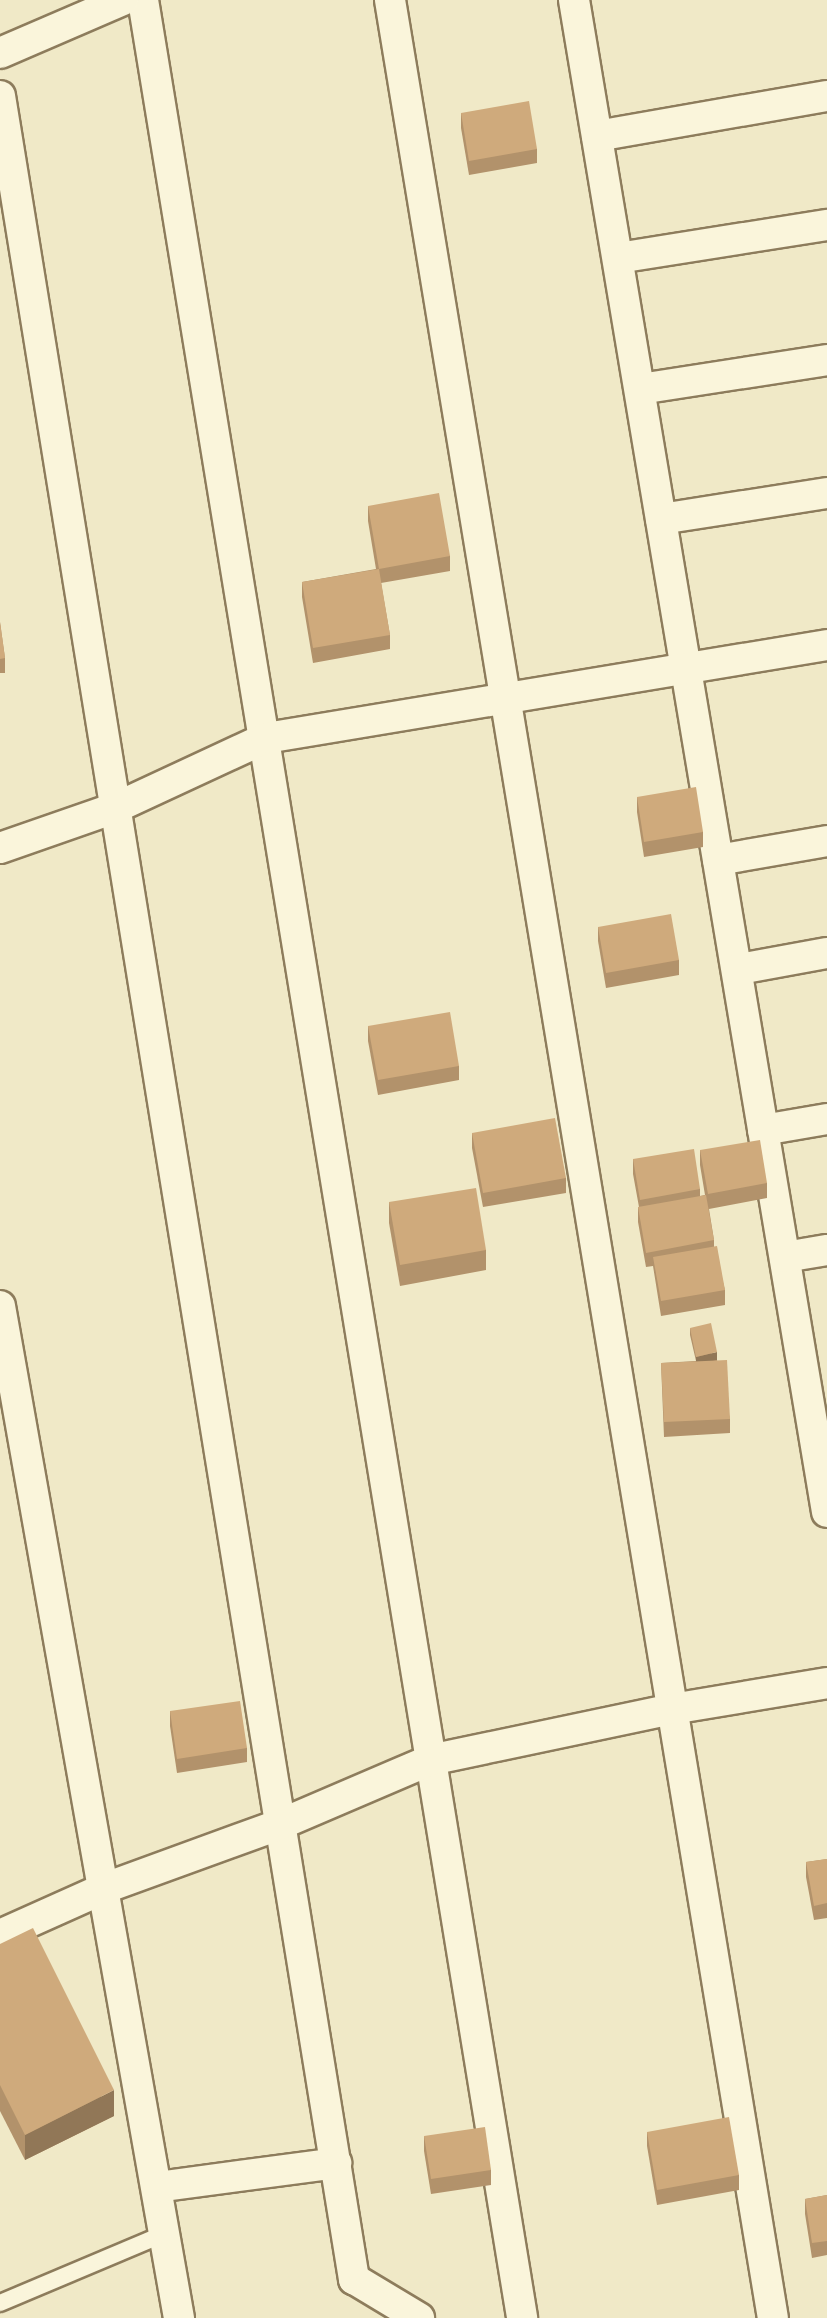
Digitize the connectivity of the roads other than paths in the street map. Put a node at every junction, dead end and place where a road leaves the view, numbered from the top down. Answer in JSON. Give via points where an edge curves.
{"nodes":[{"id":1,"x":123,"y":0,"type":"edge"},
{"id":2,"x":143,"y":0,"type":"edge"},
{"id":3,"x":390,"y":0,"type":"edge"},
{"id":4,"x":574,"y":0,"type":"edge"},
{"id":5,"x":0,"y":53,"type":"edge"},
{"id":6,"x":0,"y":96,"type":"edge"},
{"id":7,"x":827,"y":96,"type":"edge"},
{"id":8,"x":597,"y":136,"type":"junction"},
{"id":9,"x":827,"y":225,"type":"edge"},
{"id":10,"x":618,"y":258,"type":"junction"},
{"id":11,"x":827,"y":360,"type":"edge"},
{"id":12,"x":640,"y":389,"type":"junction"},
{"id":13,"x":827,"y":493,"type":"edge"},
{"id":14,"x":661,"y":519,"type":"junction"},
{"id":15,"x":827,"y":645,"type":"edge"},
{"id":16,"x":687,"y":668,"type":"junction"},
{"id":17,"x":508,"y":701,"type":"junction"},
{"id":18,"x":266,"y":738,"type":"junction"},
{"id":19,"x":115,"y":808,"type":"junction"},
{"id":20,"x":827,"y":841,"type":"edge"},
{"id":21,"x":0,"y":848,"type":"edge"},
{"id":22,"x":718,"y":860,"type":"junction"},
{"id":23,"x":827,"y":953,"type":"edge"},
{"id":24,"x":739,"y":969,"type":"junction"},
{"id":25,"x":827,"y":1119,"type":"edge"},
{"id":26,"x":763,"y":1130,"type":"junction"},
{"id":27,"x":827,"y":1250,"type":"edge"},
{"id":28,"x":785,"y":1257,"type":"junction"},
{"id":29,"x":0,"y":1306,"type":"edge"},
{"id":30,"x":817,"y":1393,"type":"edge"},
{"id":31,"x":827,"y":1512,"type":"edge"},
{"id":32,"x":827,"y":1683,"type":"edge"},
{"id":33,"x":672,"y":1709,"type":"junction"},
{"id":34,"x":430,"y":1760,"type":"junction"},
{"id":35,"x":281,"y":1824,"type":"junction"},
{"id":36,"x":105,"y":1888,"type":"junction"},
{"id":37,"x":0,"y":1935,"type":"edge"},
{"id":38,"x":336,"y":2163,"type":"junction"},
{"id":39,"x":157,"y":2187,"type":"junction"},
{"id":40,"x":163,"y":2234,"type":"junction"},
{"id":41,"x":0,"y":2303,"type":"edge"},
{"id":42,"x":405,"y":2315,"type":"edge"},
{"id":43,"x":179,"y":2318,"type":"edge"},
{"id":44,"x":522,"y":2318,"type":"edge"},
{"id":45,"x":773,"y":2318,"type":"edge"}],
"edges":[{"from":1,"to":5,"type":"street"},
{"from":2,"to":18,"type":"street"},
{"from":3,"to":17,"type":"street"},
{"from":4,"to":8,"type":"street"},
{"from":6,"to":19,"type":"street"},
{"from":7,"to":8,"type":"street"},
{"from":8,"to":10,"type":"street"},
{"from":9,"to":10,"type":"street"},
{"from":10,"to":12,"type":"street"},
{"from":11,"to":12,"type":"street"},
{"from":12,"to":14,"type":"street"},
{"from":13,"to":14,"type":"street"},
{"from":14,"to":16,"type":"street"},
{"from":15,"to":16,"type":"street"},
{"from":16,"to":17,"type":"street"},
{"from":16,"to":22,"type":"street"},
{"from":17,"to":18,"type":"street"},
{"from":17,"to":33,"type":"street"},
{"from":18,"to":19,"type":"street"},
{"from":18,"to":34,"type":"street"},
{"from":19,"to":21,"type":"street"},
{"from":19,"to":35,"type":"street"},
{"from":20,"to":22,"type":"street"},
{"from":22,"to":24,"type":"street"},
{"from":23,"to":24,"type":"street"},
{"from":24,"to":26,"type":"street"},
{"from":25,"to":26,"type":"street"},
{"from":26,"to":28,"type":"street"},
{"from":27,"to":28,"type":"street"},
{"from":28,"to":30,"type":"street"},
{"from":29,"to":36,"type":"street"},
{"from":30,"to":31,"type":"street"},
{"from":32,"to":33,"type":"street"},
{"from":33,"to":34,"type":"street"},
{"from":33,"to":45,"type":"street"},
{"from":34,"to":35,"type":"street"},
{"from":34,"to":44,"type":"street"},
{"from":35,"to":36,"type":"street"},
{"from":35,"to":38,"type":"street"},
{"from":36,"to":37,"type":"street"},
{"from":36,"to":39,"type":"street"},
{"from":38,"to":39,"type":"street"},
{"from":38,"to":42,"type":"street","via":[[354,2279]]},
{"from":39,"to":40,"type":"street"},
{"from":40,"to":41,"type":"lane"},
{"from":40,"to":43,"type":"street"}]}
